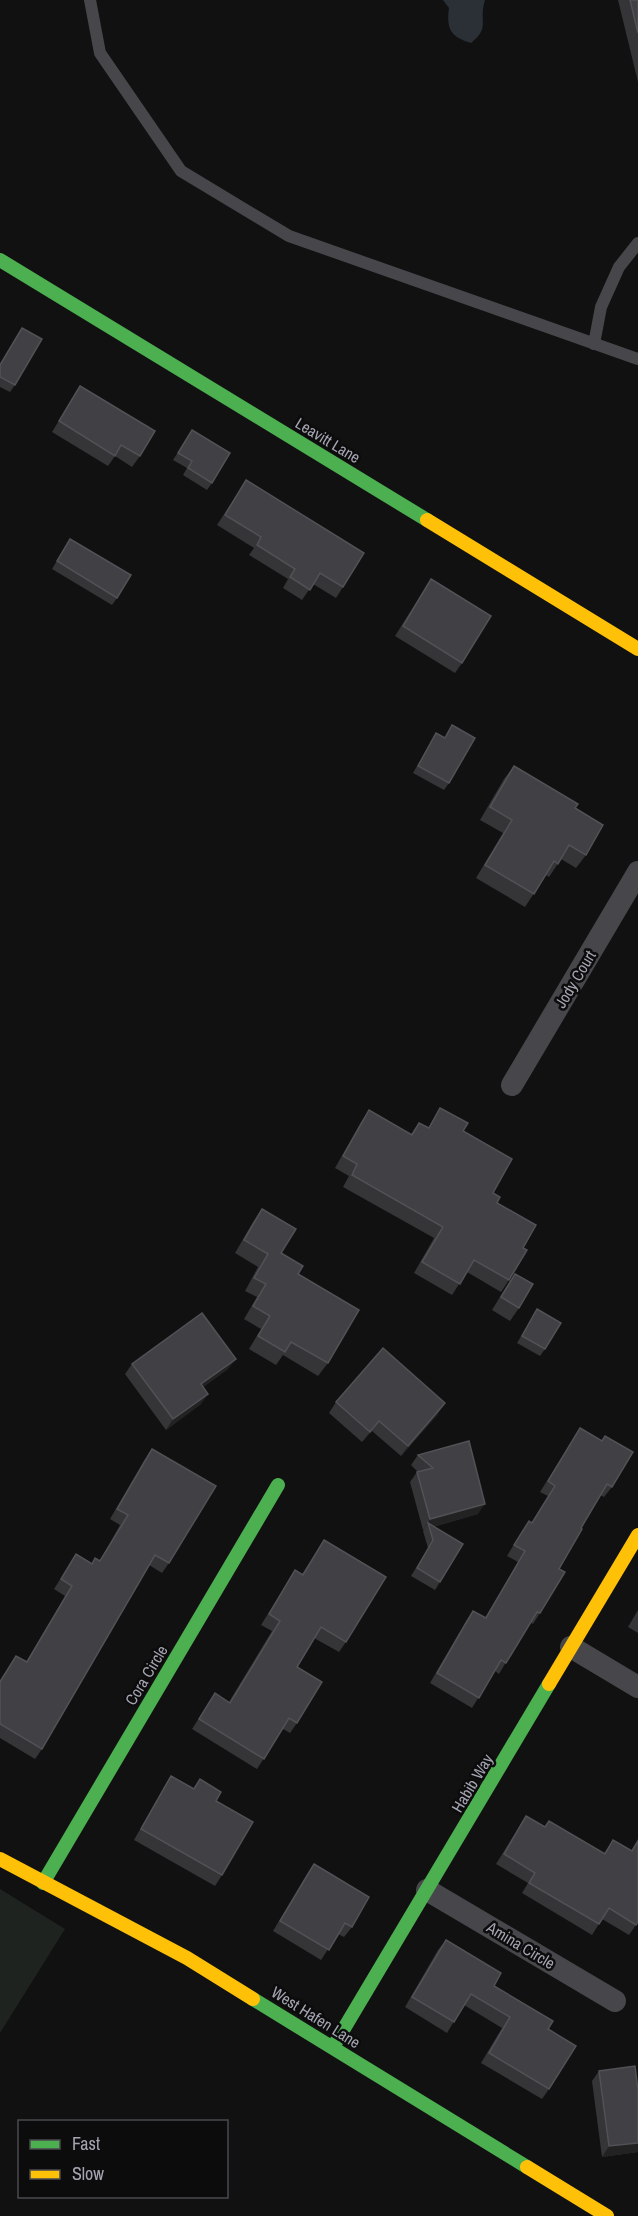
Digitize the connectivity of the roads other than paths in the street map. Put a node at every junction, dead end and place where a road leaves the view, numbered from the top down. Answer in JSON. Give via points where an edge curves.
{"nodes":[{"id":1,"x":90,"y":0,"type":"edge"},
{"id":2,"x":638,"y":243,"type":"edge"},
{"id":3,"x":0,"y":260,"type":"edge"},
{"id":4,"x":594,"y":344,"type":"junction"},
{"id":5,"x":638,"y":359,"type":"edge"},
{"id":6,"x":638,"y":649,"type":"edge"},
{"id":7,"x":638,"y":873,"type":"edge"},
{"id":8,"x":512,"y":1085,"type":"dead end"},
{"id":9,"x":278,"y":1485,"type":"dead end"},
{"id":10,"x":638,"y":1535,"type":"edge"},
{"id":11,"x":571,"y":1647,"type":"junction"},
{"id":12,"x":638,"y":1687,"type":"edge"},
{"id":13,"x":0,"y":1859,"type":"edge"},
{"id":14,"x":43,"y":1882,"type":"junction"},
{"id":15,"x":427,"y":1890,"type":"junction"},
{"id":16,"x":615,"y":2001,"type":"dead end"},
{"id":17,"x":333,"y":2047,"type":"junction"},
{"id":18,"x":607,"y":2216,"type":"edge"}],
"edges":[{"from":1,"to":4,"type":"lane","via":[[100,53],[181,171],[290,236]]},
{"from":2,"to":4,"type":"lane","via":[[619,267],[601,306]]},
{"from":3,"to":6,"type":"street","name":"Leavitt Lane"},
{"from":4,"to":5,"type":"lane"},
{"from":7,"to":8,"type":"street","name":"Jody Court"},
{"from":9,"to":14,"type":"street","name":"Cora Circle"},
{"from":10,"to":11,"type":"street","name":"Habib Way"},
{"from":11,"to":12,"type":"street"},
{"from":11,"to":15,"type":"street","name":"Habib Way"},
{"from":13,"to":14,"type":"street","name":"West Hafen Lane"},
{"from":14,"to":17,"type":"street","name":"West Hafen Lane","via":[[187,1958]]},
{"from":15,"to":16,"type":"street","name":"Amina Circle"},
{"from":15,"to":17,"type":"street","name":"Habib Way"},
{"from":17,"to":18,"type":"street","name":"West Hafen Lane"}]}
